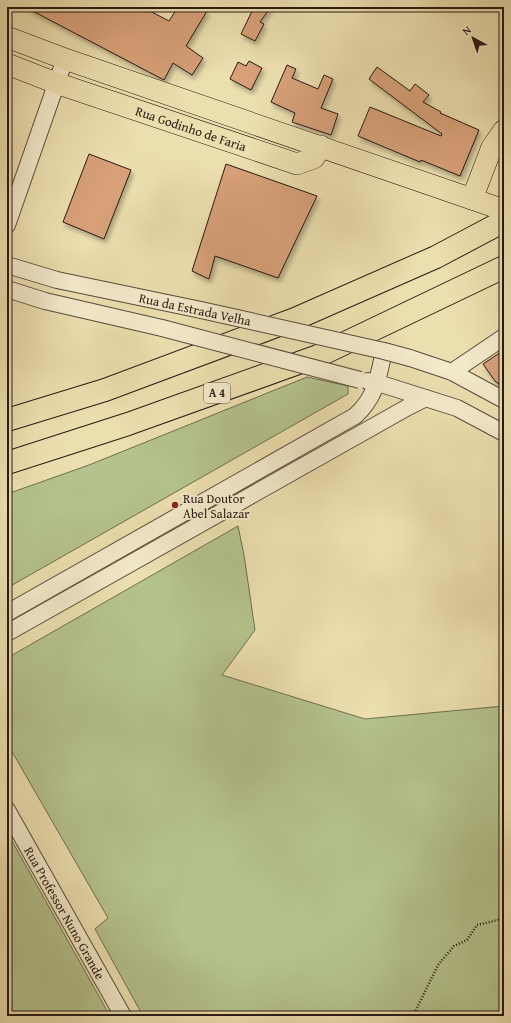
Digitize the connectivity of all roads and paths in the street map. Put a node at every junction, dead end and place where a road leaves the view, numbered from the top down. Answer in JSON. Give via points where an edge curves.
{"nodes":[{"id":1,"x":7,"y":36,"type":"edge"},
{"id":2,"x":64,"y":59,"type":"junction"},
{"id":3,"x":7,"y":64,"type":"edge"},
{"id":4,"x":56,"y":82,"type":"junction"},
{"id":5,"x":504,"y":130,"type":"edge"},
{"id":6,"x":321,"y":146,"type":"junction"},
{"id":7,"x":489,"y":204,"type":"edge"},
{"id":8,"x":504,"y":222,"type":"edge"},
{"id":9,"x":7,"y":225,"type":"edge"},
{"id":10,"x":7,"y":265,"type":"edge"},
{"id":11,"x":504,"y":267,"type":"edge"},
{"id":12,"x":7,"y":289,"type":"edge"},
{"id":13,"x":504,"y":337,"type":"edge"},
{"id":14,"x":384,"y":351,"type":"junction"},
{"id":15,"x":452,"y":372,"type":"junction"},
{"id":16,"x":378,"y":378,"type":"junction"},
{"id":17,"x":426,"y":398,"type":"junction"},
{"id":18,"x":504,"y":400,"type":"edge"},
{"id":19,"x":7,"y":420,"type":"edge"},
{"id":20,"x":504,"y":433,"type":"edge"},
{"id":21,"x":7,"y":463,"type":"edge"},
{"id":22,"x":7,"y":613,"type":"edge"},
{"id":23,"x":7,"y":633,"type":"edge"},
{"id":24,"x":7,"y":810,"type":"edge"},
{"id":25,"x":504,"y":921,"type":"edge"},
{"id":26,"x":7,"y":1014,"type":"edge"},
{"id":27,"x":26,"y":1016,"type":"edge"},
{"id":28,"x":123,"y":1016,"type":"edge"},
{"id":29,"x":413,"y":1016,"type":"edge"}],
"edges":[{"from":1,"to":2,"type":"main road","name":"Rua Godinho de Faria"},
{"from":2,"to":4,"type":"street"},
{"from":2,"to":6,"type":"main road","name":"Rua Godinho de Faria"},
{"from":3,"to":4,"type":"main road","name":"Rua Godinho de Faria"},
{"from":4,"to":6,"type":"main road","name":"Rua Godinho de Faria","via":[[297,164],[314,158]]},
{"from":4,"to":9,"type":"street"},
{"from":5,"to":7,"type":"main road","via":[[492,146]]},
{"from":6,"to":7,"type":"main road","name":"Rua Godinho de Faria"},
{"from":8,"to":19,"type":"highway","via":[[436,257],[295,319],[105,390]]},
{"from":10,"to":14,"type":"street","name":"Rua da Estrada Velha","bridge":true,"via":[[57,280]]},
{"from":11,"to":21,"type":"highway","number":"A 4","via":[[318,356],[128,424]]},
{"from":12,"to":16,"type":"street","name":"Rua da Estrada Velha","bridge":true,"via":[[360,380]]},
{"from":13,"to":15,"type":"street"},
{"from":14,"to":15,"type":"street","name":"Rua da Estrada Velha","bridge":true},
{"from":14,"to":16,"type":"street"},
{"from":15,"to":18,"type":"street","name":"Rua da Estrada Velha"},
{"from":16,"to":17,"type":"street","name":"Rua da Estrada Velha"},
{"from":16,"to":22,"type":"street","via":[[366,407],[355,416]]},
{"from":17,"to":20,"type":"street","name":"Rua da Estrada Velha","via":[[457,408]]},
{"from":17,"to":23,"type":"street"},
{"from":24,"to":28,"type":"street","name":"Rua Professor Nuno Grande"},
{"from":25,"to":29,"type":"path","via":[[477,925],[467,940],[454,946],[438,965]]},
{"from":26,"to":27,"type":"path"}]}
